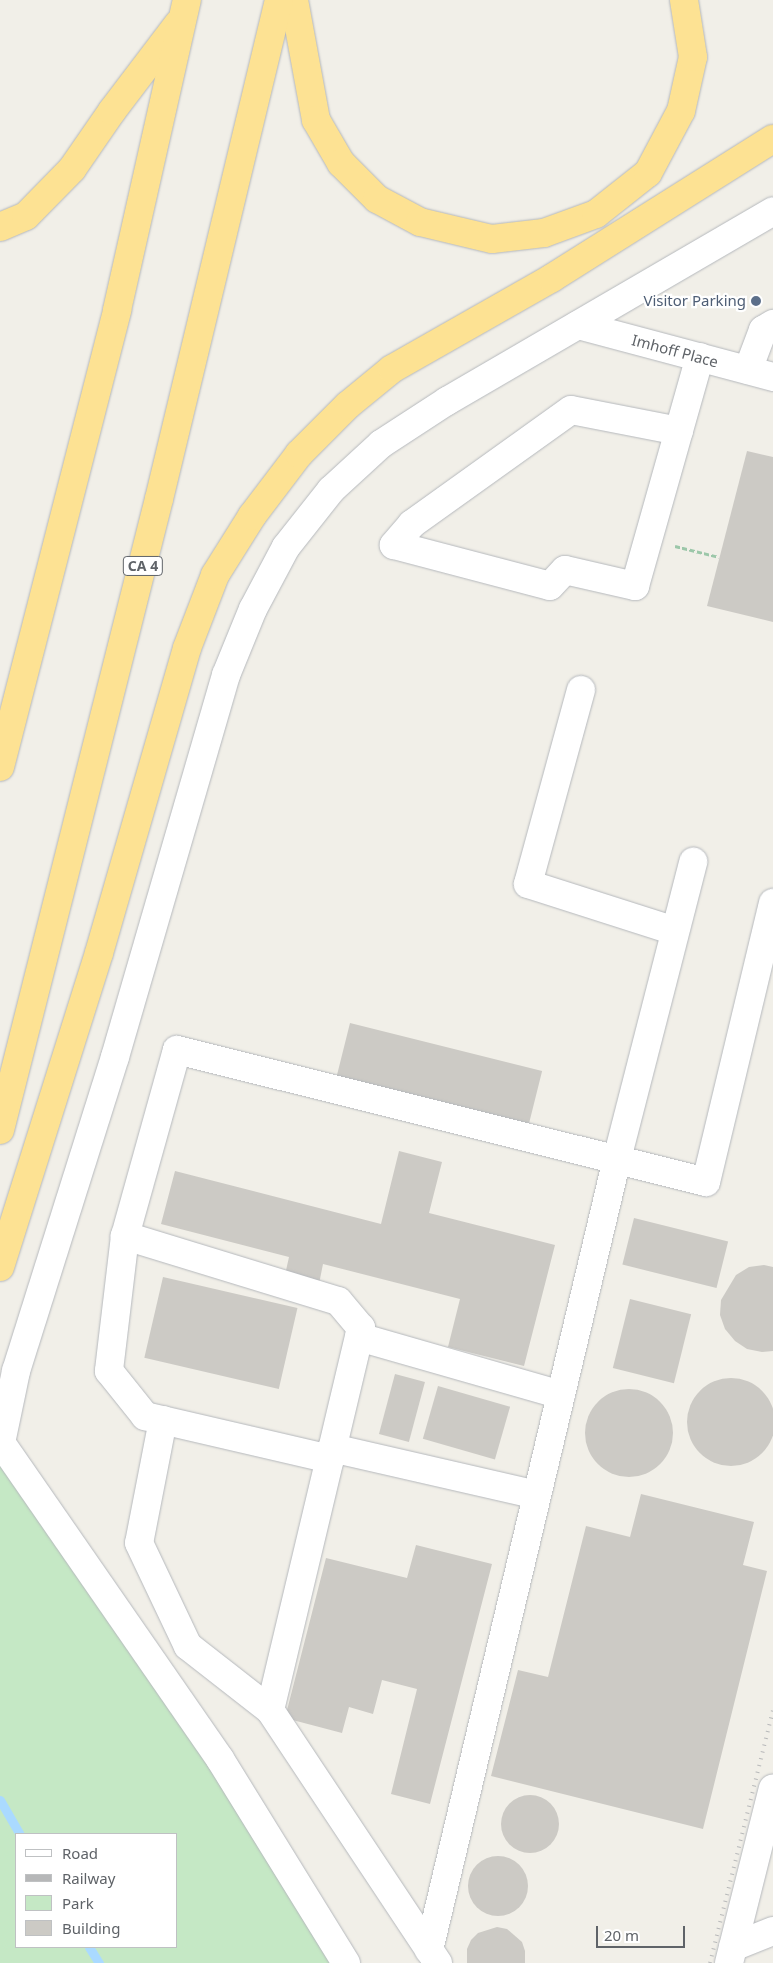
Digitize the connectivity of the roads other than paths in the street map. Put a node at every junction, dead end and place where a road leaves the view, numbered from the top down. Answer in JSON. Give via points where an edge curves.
{"nodes":[{"id":1,"x":279,"y":0,"type":"edge"},
{"id":2,"x":294,"y":0,"type":"edge"},
{"id":3,"x":684,"y":0,"type":"edge"},
{"id":4,"x":185,"y":8,"type":"edge"},
{"id":5,"x":773,"y":140,"type":"edge"},
{"id":6,"x":773,"y":211,"type":"edge"},
{"id":7,"x":0,"y":227,"type":"edge"},
{"id":8,"x":773,"y":324,"type":"edge"},
{"id":9,"x":578,"y":325,"type":"junction"},
{"id":10,"x":700,"y":358,"type":"junction"},
{"id":11,"x":760,"y":374,"type":"edge"},
{"id":12,"x":679,"y":431,"type":"junction"},
{"id":13,"x":581,"y":690,"type":"dead end"},
{"id":14,"x":0,"y":767,"type":"edge"},
{"id":15,"x":693,"y":862,"type":"dead end"},
{"id":16,"x":773,"y":903,"type":"edge"},
{"id":17,"x":676,"y":931,"type":"junction"},
{"id":18,"x":0,"y":1130,"type":"edge"},
{"id":19,"x":617,"y":1159,"type":"junction"},
{"id":20,"x":126,"y":1236,"type":"junction"},
{"id":21,"x":0,"y":1267,"type":"edge"},
{"id":22,"x":359,"y":1336,"type":"junction"},
{"id":23,"x":561,"y":1395,"type":"junction"},
{"id":24,"x":163,"y":1420,"type":"junction"},
{"id":25,"x":331,"y":1453,"type":"junction"},
{"id":26,"x":537,"y":1495,"type":"junction"},
{"id":27,"x":270,"y":1710,"type":"junction"},
{"id":28,"x":773,"y":1788,"type":"edge"},
{"id":29,"x":773,"y":1931,"type":"edge"},
{"id":30,"x":731,"y":1955,"type":"edge"},
{"id":31,"x":433,"y":1956,"type":"edge"},
{"id":32,"x":346,"y":1963,"type":"edge"}],
"edges":[{"from":1,"to":18,"type":"highway","number":"CA 4","via":[[159,499]]},
{"from":2,"to":3,"type":"highway","via":[[316,120],[341,163],[377,199],[420,222],[492,239],[544,233],[596,214],[648,173],[681,112],[693,57]]},
{"from":4,"to":7,"type":"highway","via":[[72,169],[26,216]]},
{"from":4,"to":14,"type":"highway","via":[[117,310]]},
{"from":5,"to":21,"type":"highway","via":[[552,278],[392,369],[348,405],[299,454],[252,516],[215,575],[187,648],[98,953]]},
{"from":6,"to":9,"type":"street"},
{"from":8,"to":11,"type":"street","via":[[763,330]]},
{"from":9,"to":10,"type":"street","name":"Imhoff Place"},
{"from":9,"to":32,"type":"street","via":[[447,401],[381,444],[331,490],[286,547],[253,609],[226,675],[115,1057],[16,1371],[1,1443],[220,1759]]},
{"from":10,"to":11,"type":"street","name":"Imhoff Place"},
{"from":10,"to":12,"type":"street"},
{"from":12,"to":12,"type":"street","via":[[635,586],[565,570],[550,586],[394,545],[412,524],[570,410]]},
{"from":13,"to":17,"type":"street","via":[[528,884]]},
{"from":15,"to":17,"type":"street"},
{"from":16,"to":19,"type":"street","via":[[706,1182]]},
{"from":17,"to":19,"type":"street"},
{"from":19,"to":20,"type":"street","via":[[177,1050]]},
{"from":19,"to":23,"type":"street"},
{"from":20,"to":22,"type":"street","via":[[338,1300],[361,1328]]},
{"from":20,"to":24,"type":"street","via":[[109,1371],[145,1416]]},
{"from":22,"to":23,"type":"street"},
{"from":22,"to":25,"type":"street"},
{"from":23,"to":26,"type":"street"},
{"from":24,"to":25,"type":"street"},
{"from":24,"to":27,"type":"street","via":[[139,1543],[188,1646]]},
{"from":25,"to":26,"type":"street"},
{"from":25,"to":27,"type":"street"},
{"from":26,"to":31,"type":"street"},
{"from":27,"to":31,"type":"street"},
{"from":28,"to":30,"type":"street"},
{"from":29,"to":30,"type":"street"}]}
